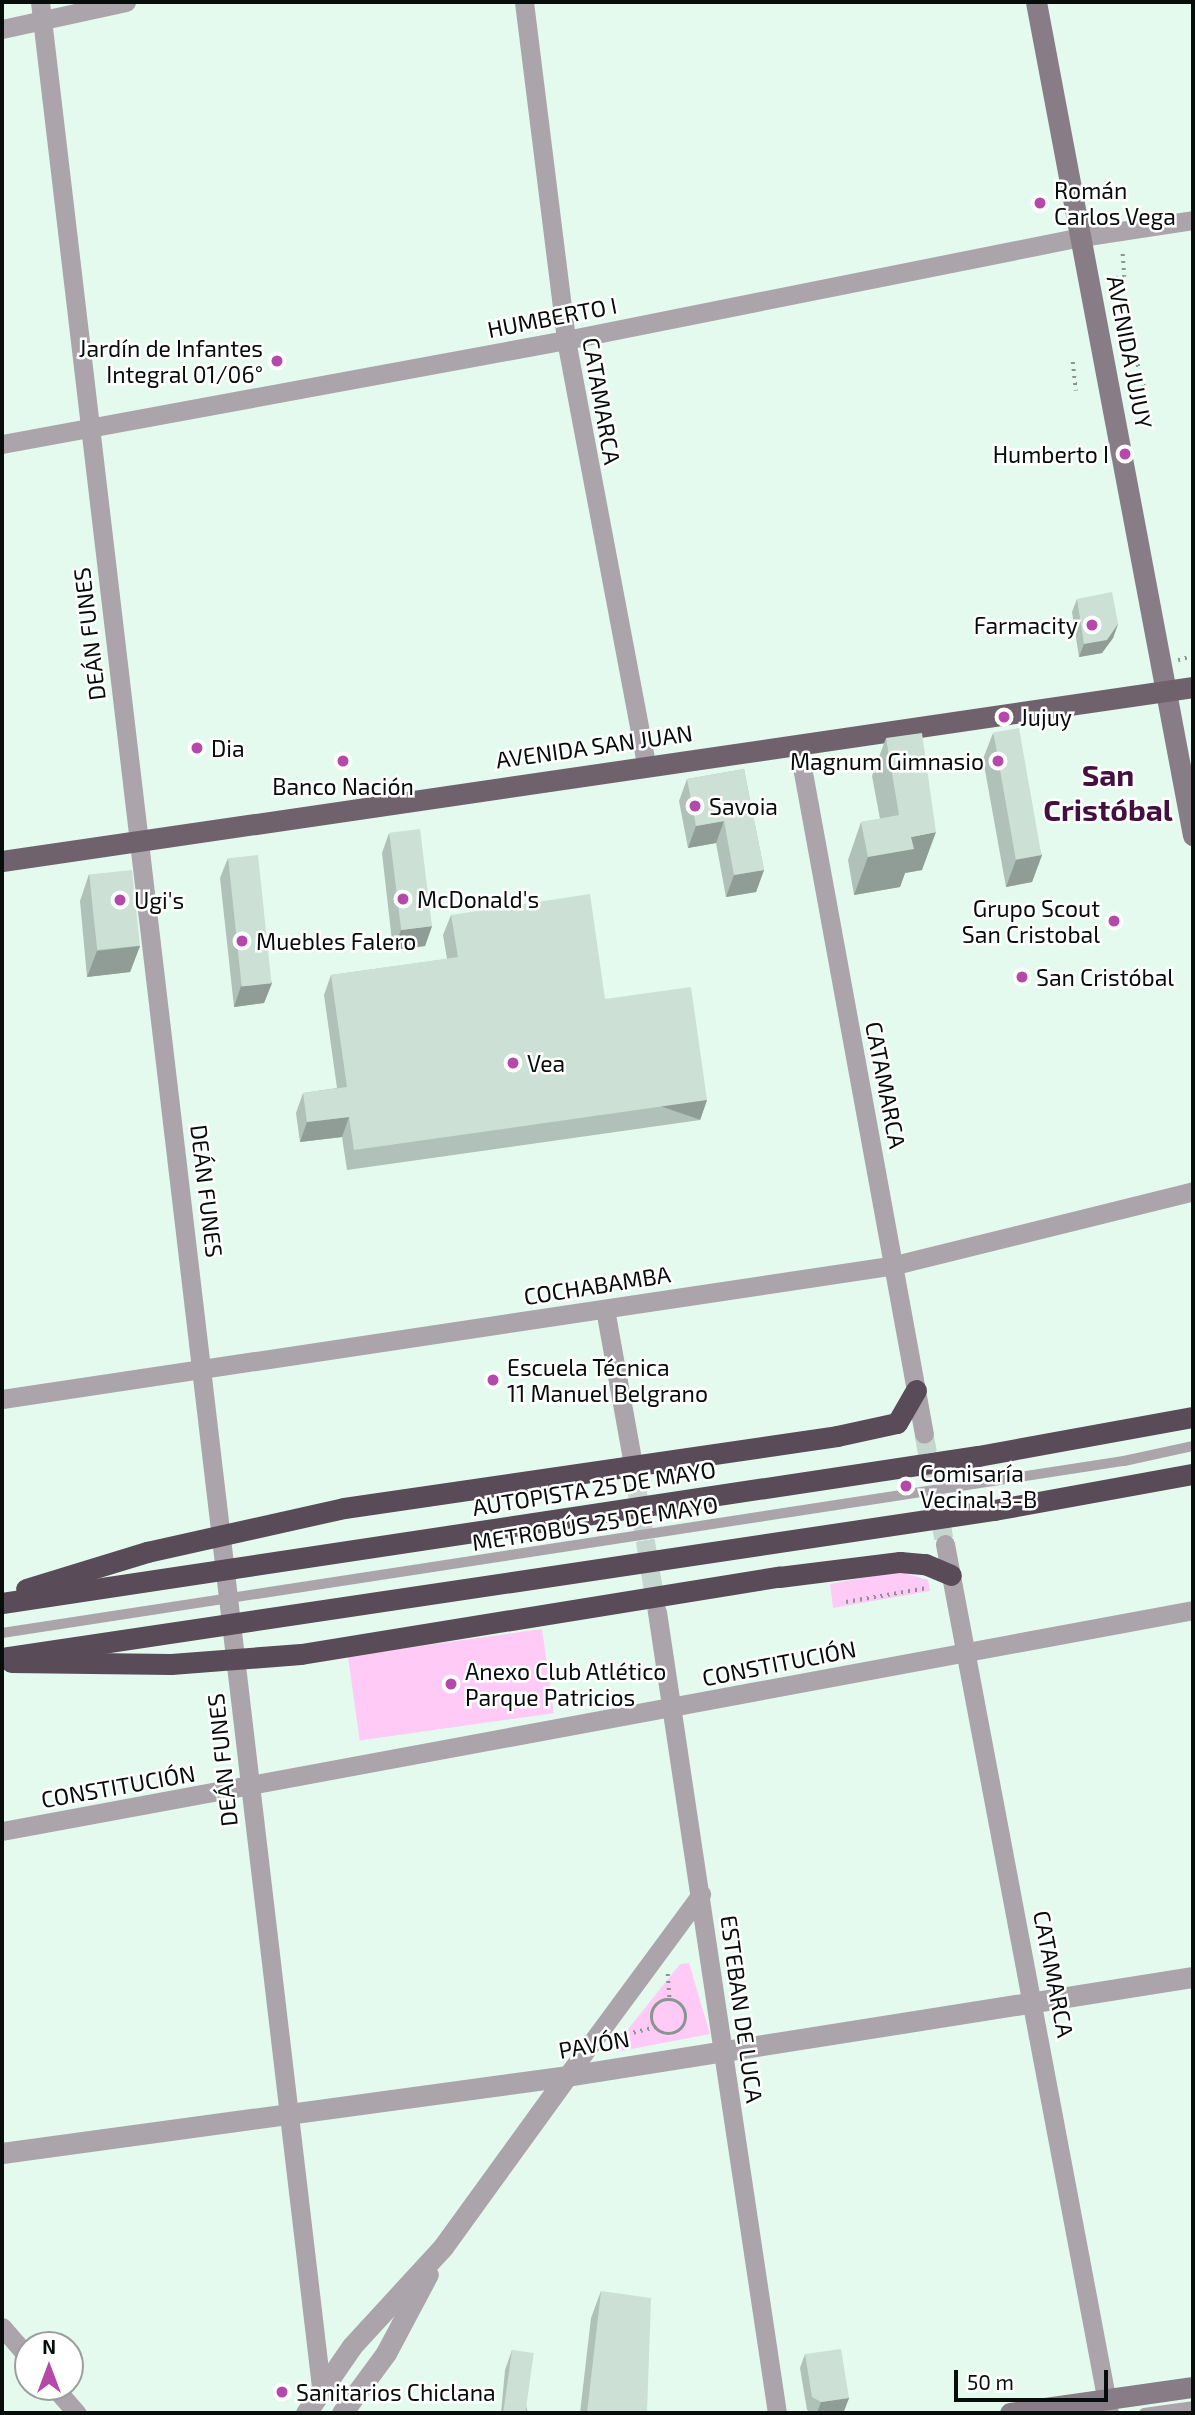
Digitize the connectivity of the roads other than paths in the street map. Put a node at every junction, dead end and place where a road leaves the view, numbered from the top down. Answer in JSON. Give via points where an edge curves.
{"nodes":[{"id":1,"x":126,"y":2,"type":"edge"},
{"id":2,"x":524,"y":2,"type":"edge"},
{"id":3,"x":1036,"y":2,"type":"edge"},
{"id":4,"x":41,"y":11,"type":"edge"},
{"id":5,"x":2,"y":29,"type":"edge"},
{"id":6,"x":1193,"y":220,"type":"edge"},
{"id":7,"x":1081,"y":237,"type":"junction"},
{"id":8,"x":566,"y":340,"type":"junction"},
{"id":9,"x":90,"y":425,"type":"junction"},
{"id":10,"x":2,"y":444,"type":"edge"},
{"id":11,"x":1193,"y":687,"type":"edge"},
{"id":12,"x":1167,"y":691,"type":"junction"},
{"id":13,"x":798,"y":745,"type":"junction"},
{"id":14,"x":646,"y":765,"type":"junction"},
{"id":15,"x":1193,"y":835,"type":"edge"},
{"id":16,"x":138,"y":840,"type":"junction"},
{"id":17,"x":2,"y":861,"type":"edge"},
{"id":18,"x":1193,"y":1191,"type":"edge"},
{"id":19,"x":895,"y":1265,"type":"junction"},
{"id":20,"x":605,"y":1309,"type":"junction"},
{"id":21,"x":204,"y":1372,"type":"junction"},
{"id":22,"x":916,"y":1390,"type":"junction"},
{"id":23,"x":2,"y":1398,"type":"edge"},
{"id":24,"x":1193,"y":1417,"type":"edge"},
{"id":25,"x":923,"y":1434,"type":"tunnel mouth"},
{"id":26,"x":1193,"y":1446,"type":"edge"},
{"id":27,"x":631,"y":1454,"type":"tunnel mouth"},
{"id":28,"x":1193,"y":1474,"type":"edge"},
{"id":29,"x":946,"y":1544,"type":"tunnel mouth"},
{"id":30,"x":952,"y":1580,"type":"junction"},
{"id":31,"x":2,"y":1596,"type":"edge"},
{"id":32,"x":2,"y":1603,"type":"edge"},
{"id":33,"x":1193,"y":1610,"type":"edge"},
{"id":34,"x":657,"y":1612,"type":"tunnel mouth"},
{"id":35,"x":2,"y":1633,"type":"edge"},
{"id":36,"x":967,"y":1653,"type":"junction"},
{"id":37,"x":2,"y":1660,"type":"edge"},
{"id":38,"x":672,"y":1708,"type":"junction"},
{"id":39,"x":250,"y":1787,"type":"junction"},
{"id":40,"x":2,"y":1832,"type":"edge"},
{"id":41,"x":701,"y":1894,"type":"junction"},
{"id":42,"x":1193,"y":1977,"type":"edge"},
{"id":43,"x":1035,"y":2001,"type":"junction"},
{"id":44,"x":723,"y":2049,"type":"junction"},
{"id":45,"x":567,"y":2076,"type":"junction"},
{"id":46,"x":288,"y":2116,"type":"junction"},
{"id":47,"x":2,"y":2153,"type":"edge"},
{"id":48,"x":443,"y":2247,"type":"junction"},
{"id":49,"x":2,"y":2327,"type":"edge"},
{"id":50,"x":14,"y":2341,"type":"edge"},
{"id":51,"x":321,"y":2387,"type":"junction"},
{"id":52,"x":1193,"y":2387,"type":"edge"},
{"id":53,"x":1193,"y":2406,"type":"edge"},
{"id":54,"x":1108,"y":2407,"type":"edge"},
{"id":55,"x":306,"y":2413,"type":"edge"},
{"id":56,"x":342,"y":2413,"type":"edge"},
{"id":57,"x":777,"y":2413,"type":"edge"},
{"id":58,"x":1010,"y":2413,"type":"edge"},
{"id":59,"x":1144,"y":2413,"type":"edge"}],
"edges":[{"from":1,"to":4,"type":"street"},
{"from":2,"to":8,"type":"street","name":"CATAMARCA"},
{"from":3,"to":7,"type":"main road","name":"AVENIDA JUJUY"},
{"from":4,"to":5,"type":"street"},
{"from":4,"to":9,"type":"street","name":"DEÁN FUNES"},
{"from":6,"to":7,"type":"street","name":"HUMBERTO I"},
{"from":7,"to":8,"type":"street","name":"HUMBERTO I"},
{"from":7,"to":12,"type":"main road","name":"AVENIDA JUJUY"},
{"from":8,"to":9,"type":"street","name":"HUMBERTO I"},
{"from":8,"to":14,"type":"street","name":"CATAMARCA"},
{"from":9,"to":10,"type":"street","name":"HUMBERTO I"},
{"from":9,"to":16,"type":"street","name":"DEÁN FUNES"},
{"from":11,"to":12,"type":"main road","name":"AVENIDA SAN JUAN"},
{"from":12,"to":13,"type":"main road","name":"AVENIDA SAN JUAN"},
{"from":12,"to":15,"type":"main road","name":"AVENIDA JUJUY"},
{"from":13,"to":14,"type":"main road","name":"AVENIDA SAN JUAN"},
{"from":13,"to":19,"type":"street","name":"CATAMARCA"},
{"from":14,"to":16,"type":"main road","name":"AVENIDA SAN JUAN"},
{"from":16,"to":17,"type":"main road","name":"AVENIDA SAN JUAN"},
{"from":16,"to":21,"type":"street","name":"DEÁN FUNES"},
{"from":18,"to":19,"type":"street","name":"COCHABAMBA"},
{"from":19,"to":20,"type":"street","name":"COCHABAMBA"},
{"from":19,"to":22,"type":"street","name":"CATAMARCA"},
{"from":20,"to":21,"type":"street","name":"COCHABAMBA"},
{"from":20,"to":27,"type":"street"},
{"from":21,"to":23,"type":"street","name":"COCHABAMBA"},
{"from":21,"to":39,"type":"street","name":"DEÁN FUNES"},
{"from":22,"to":25,"type":"street","name":"CATAMARCA"},
{"from":22,"to":31,"type":"highway","bridge":true,"via":[[897,1423],[837,1436],[344,1508],[147,1552]]},
{"from":24,"to":32,"type":"highway","name":"AUTOPISTA 25 DE MAYO","bridge":true,"via":[[978,1456]]},
{"from":26,"to":35,"type":"lane","name":"METROBÚS 25 DE MAYO","bridge":true,"via":[[1124,1461]]},
{"from":28,"to":37,"type":"highway","bridge":true,"via":[[994,1510]]},
{"from":29,"to":30,"type":"street","name":"CATAMARCA"},
{"from":30,"to":36,"type":"street","name":"CATAMARCA"},
{"from":30,"to":37,"type":"highway","bridge":true,"via":[[925,1564],[900,1562],[779,1577],[301,1654],[133,1665]]},
{"from":33,"to":36,"type":"street","name":"CONSTITUCIÓN"},
{"from":34,"to":38,"type":"street","name":"ESTEBAN DE LUCA"},
{"from":36,"to":38,"type":"street","name":"CONSTITUCIÓN"},
{"from":36,"to":43,"type":"street","name":"CATAMARCA"},
{"from":38,"to":39,"type":"street","name":"CONSTITUCIÓN"},
{"from":38,"to":41,"type":"street","name":"ESTEBAN DE LUCA"},
{"from":39,"to":40,"type":"street","name":"CONSTITUCIÓN"},
{"from":39,"to":46,"type":"street","name":"DEÁN FUNES"},
{"from":41,"to":44,"type":"street","name":"ESTEBAN DE LUCA"},
{"from":41,"to":45,"type":"street"},
{"from":42,"to":43,"type":"street","name":"PAVÓN"},
{"from":43,"to":44,"type":"street","name":"PAVÓN"},
{"from":43,"to":54,"type":"street","name":"CATAMARCA"},
{"from":44,"to":45,"type":"street","name":"PAVÓN"},
{"from":44,"to":57,"type":"street","name":"ESTEBAN DE LUCA"},
{"from":45,"to":46,"type":"street","name":"PAVÓN"},
{"from":45,"to":48,"type":"street"},
{"from":46,"to":47,"type":"street","name":"PAVÓN"},
{"from":46,"to":51,"type":"street","name":"DEÁN FUNES"},
{"from":48,"to":51,"type":"street","via":[[352,2346]]},
{"from":48,"to":56,"type":"street","via":[[386,2353]]},
{"from":49,"to":50,"type":"street"},
{"from":51,"to":55,"type":"street"},
{"from":52,"to":54,"type":"main road"},
{"from":53,"to":59,"type":"lane"},
{"from":54,"to":58,"type":"main road"}]}
